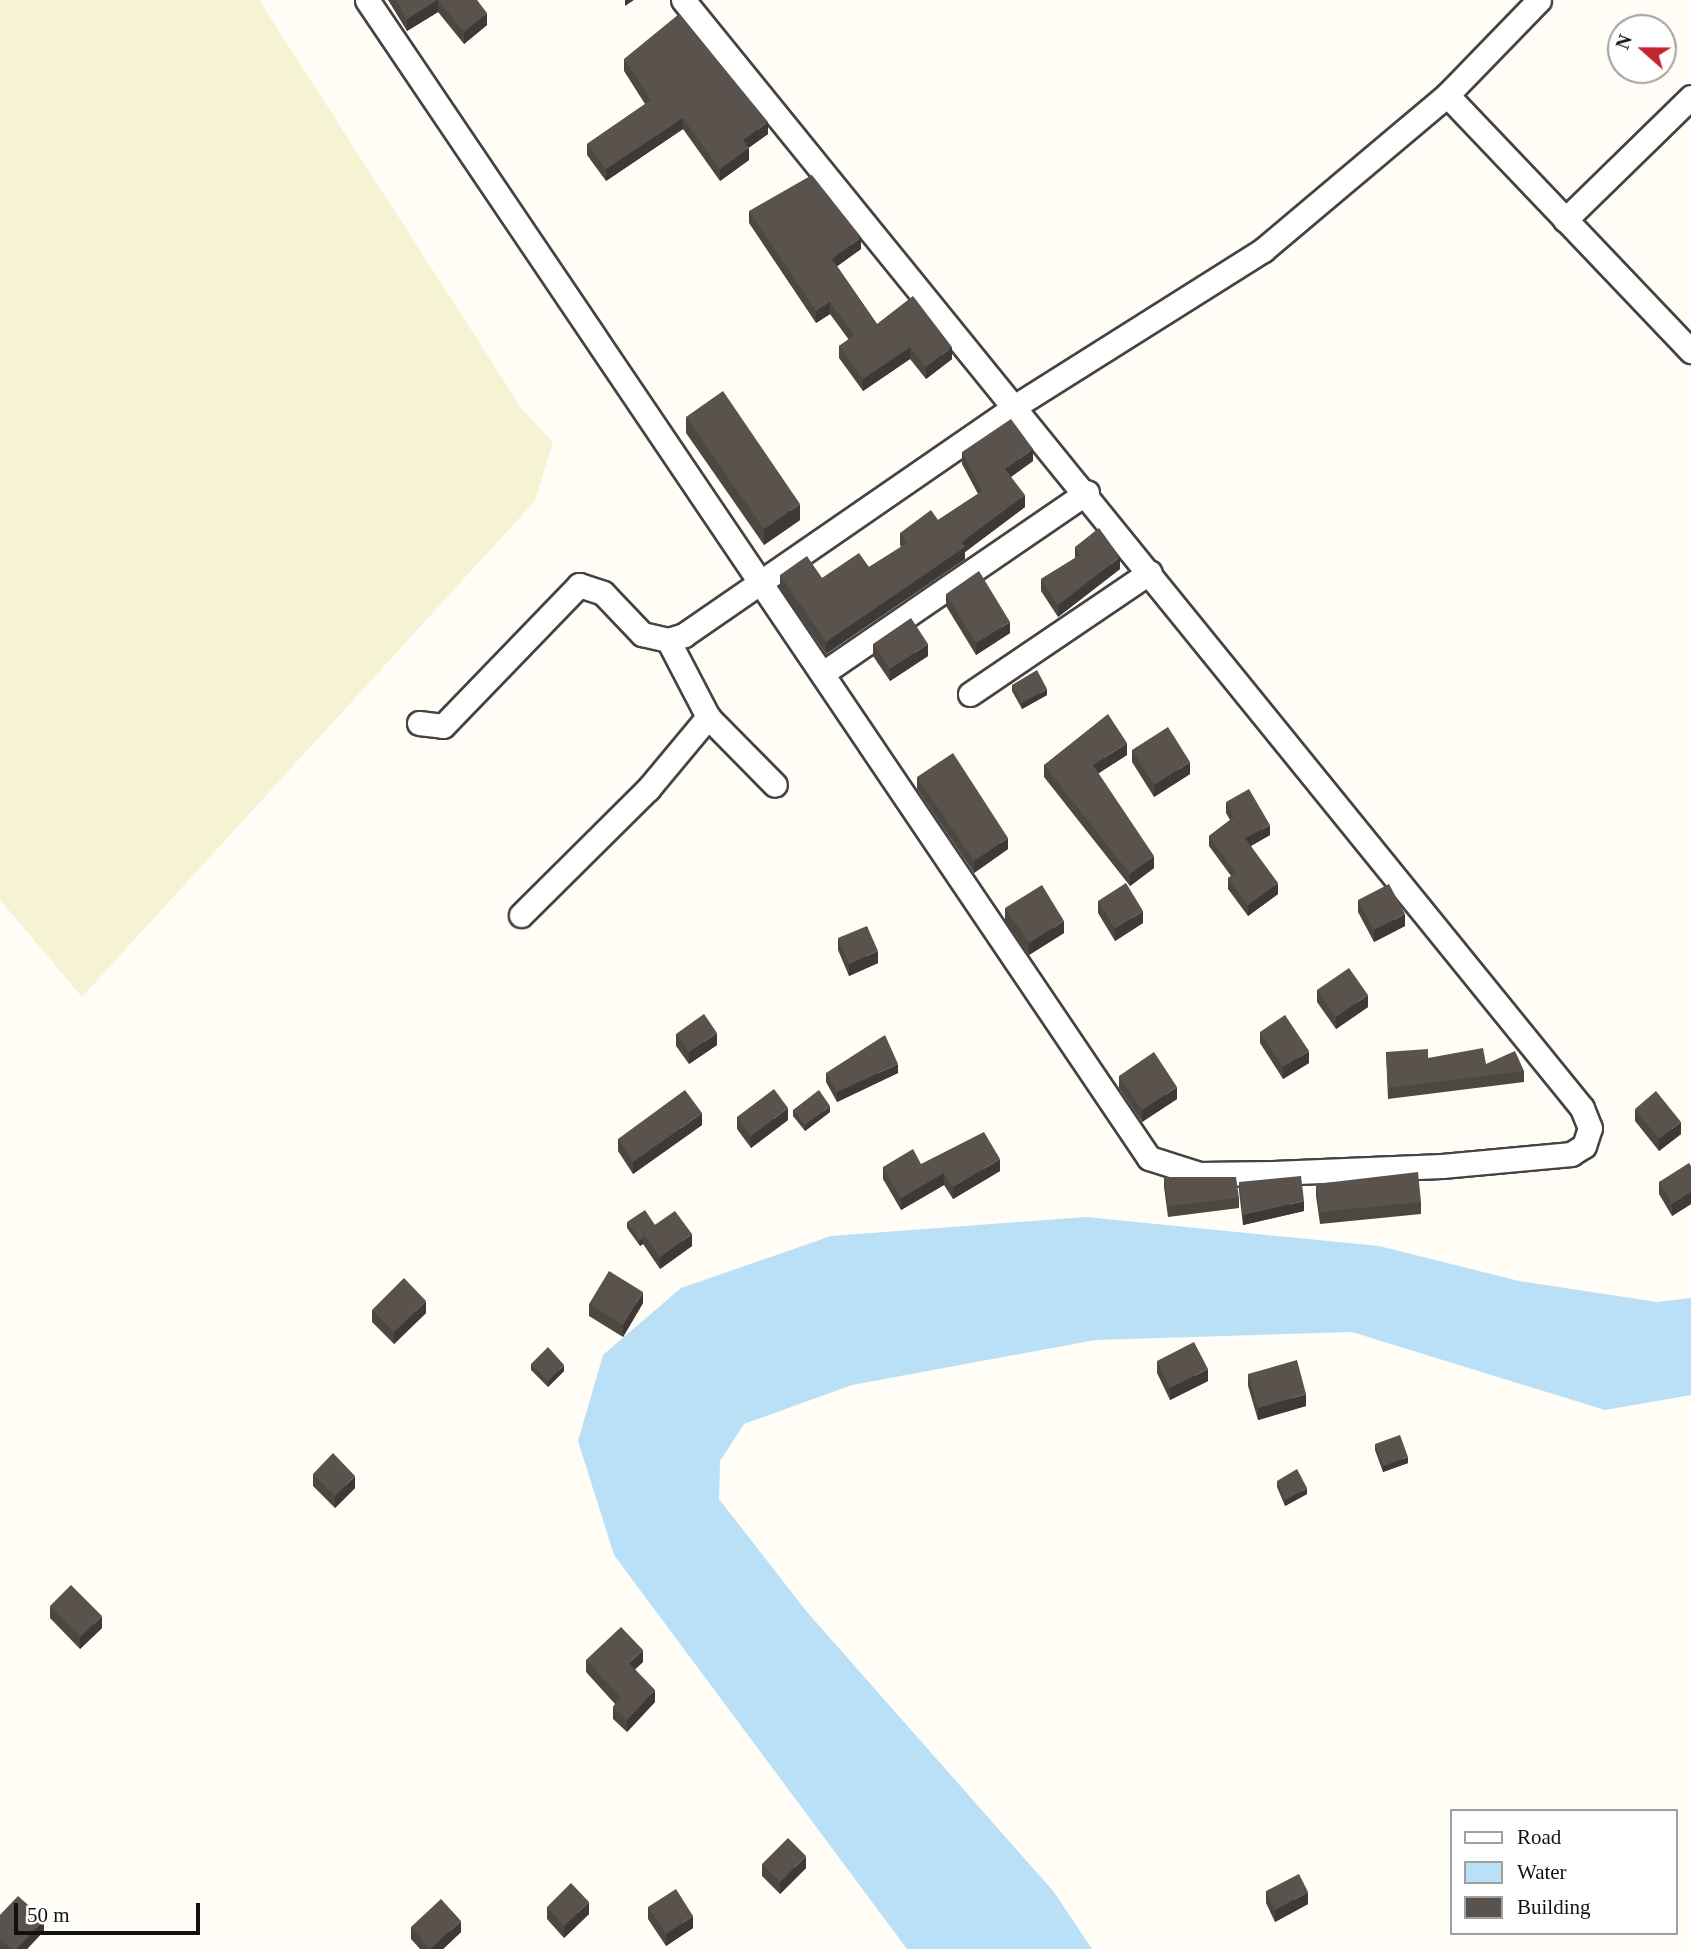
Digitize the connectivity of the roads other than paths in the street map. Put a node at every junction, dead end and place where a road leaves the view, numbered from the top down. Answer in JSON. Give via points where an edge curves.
{"nodes":[{"id":1,"x":367,"y":0,"type":"edge"},
{"id":2,"x":683,"y":0,"type":"edge"},
{"id":3,"x":1539,"y":0,"type":"edge"},
{"id":4,"x":1447,"y":94,"type":"junction"},
{"id":5,"x":1691,"y":97,"type":"edge"},
{"id":6,"x":1565,"y":220,"type":"junction"},
{"id":7,"x":1691,"y":351,"type":"edge"},
{"id":8,"x":1017,"y":405,"type":"junction"},
{"id":9,"x":1087,"y":492,"type":"junction"},
{"id":10,"x":1150,"y":572,"type":"junction"},
{"id":11,"x":763,"y":582,"type":"junction"},
{"id":12,"x":668,"y":640,"type":"junction"},
{"id":13,"x":823,"y":673,"type":"junction"},
{"id":14,"x":970,"y":694,"type":"dead end"},
{"id":15,"x":708,"y":717,"type":"junction"},
{"id":16,"x":419,"y":723,"type":"dead end"},
{"id":17,"x":775,"y":785,"type":"dead end"},
{"id":18,"x":522,"y":915,"type":"dead end"}],
"edges":[{"from":1,"to":11,"type":"street"},
{"from":2,"to":8,"type":"street"},
{"from":3,"to":4,"type":"street"},
{"from":4,"to":6,"type":"street"},
{"from":4,"to":8,"type":"street","via":[[1263,250]]},
{"from":5,"to":6,"type":"street"},
{"from":6,"to":7,"type":"street"},
{"from":8,"to":9,"type":"street"},
{"from":8,"to":11,"type":"street"},
{"from":9,"to":10,"type":"street"},
{"from":9,"to":13,"type":"street"},
{"from":10,"to":13,"type":"street","via":[[1582,1108],[1590,1129],[1584,1146],[1571,1154],[1443,1167],[1199,1174],[1160,1164],[1118,1119]]},
{"from":10,"to":14,"type":"street"},
{"from":11,"to":12,"type":"street"},
{"from":11,"to":13,"type":"street"},
{"from":12,"to":15,"type":"street"},
{"from":12,"to":16,"type":"street","via":[[642,634],[603,593],[579,585],[443,726]]},
{"from":15,"to":17,"type":"street"},
{"from":15,"to":18,"type":"street","via":[[657,779]]}]}
